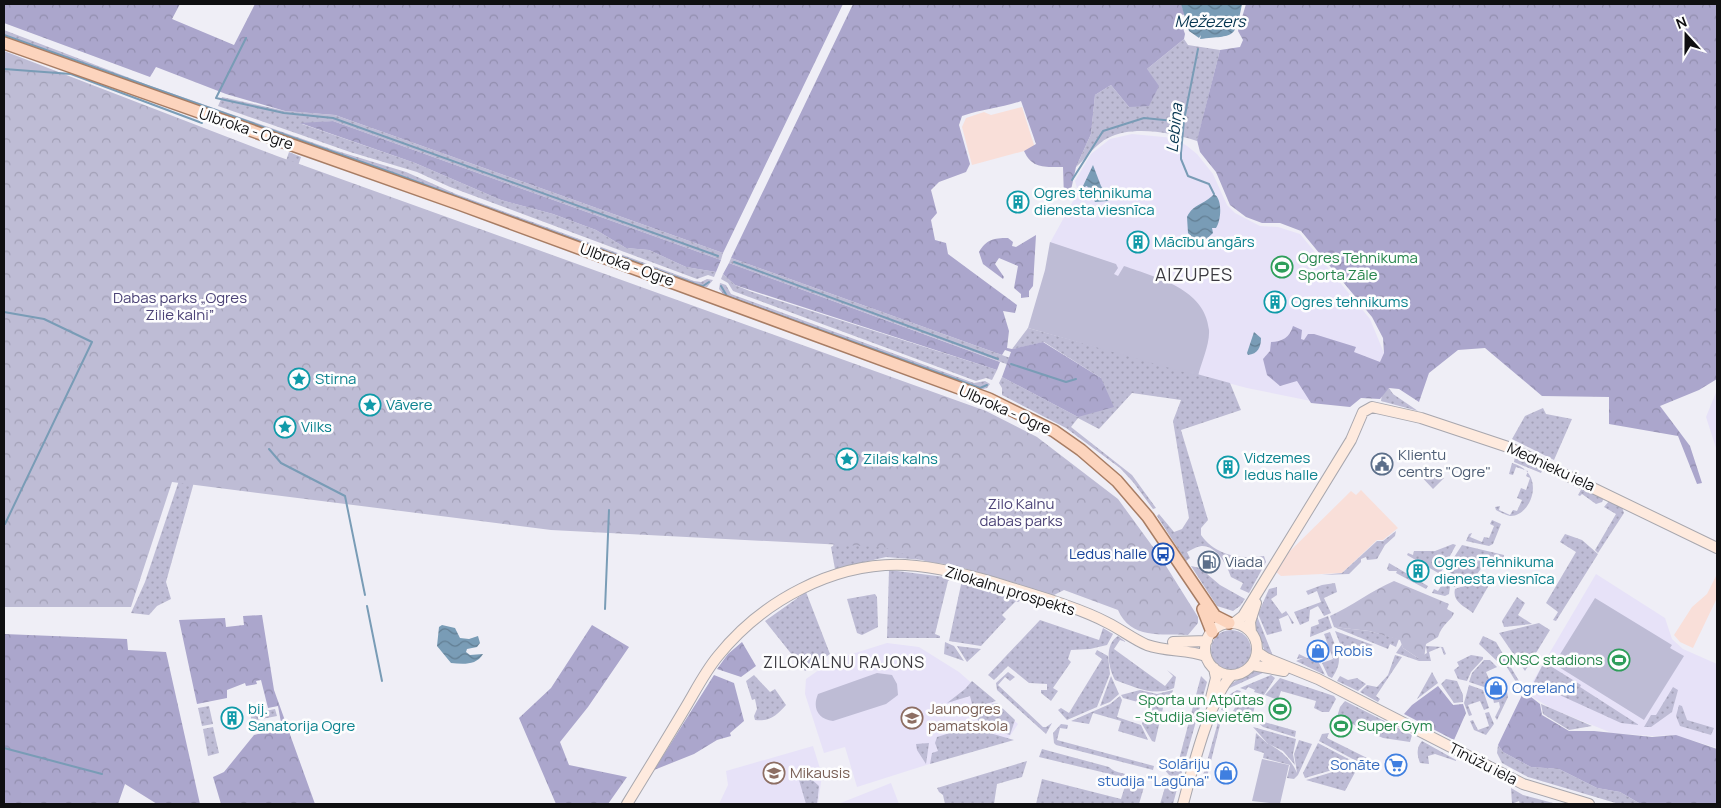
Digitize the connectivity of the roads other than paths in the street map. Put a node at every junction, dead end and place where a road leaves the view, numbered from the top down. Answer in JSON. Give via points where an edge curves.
{"nodes":[{"id":1,"x":4,"y":43,"type":"edge"},
{"id":2,"x":1717,"y":548,"type":"edge"},
{"id":3,"x":1266,"y":576,"type":"junction"},
{"id":4,"x":1190,"y":580,"type":"junction"},
{"id":5,"x":1231,"y":623,"type":"junction"},
{"id":6,"x":1251,"y":632,"type":"junction"},
{"id":7,"x":1209,"y":636,"type":"junction"},
{"id":8,"x":1137,"y":641,"type":"junction"},
{"id":9,"x":1257,"y":652,"type":"junction"},
{"id":10,"x":1206,"y":656,"type":"junction"},
{"id":11,"x":1252,"y":665,"type":"junction"},
{"id":12,"x":1214,"y":668,"type":"junction"},
{"id":13,"x":1232,"y":675,"type":"junction"},
{"id":14,"x":1328,"y":684,"type":"junction"},
{"id":15,"x":1204,"y":729,"type":"junction"},
{"id":16,"x":627,"y":804,"type":"edge"},
{"id":17,"x":1183,"y":804,"type":"edge"},
{"id":18,"x":1589,"y":804,"type":"edge"}],
"edges":[{"from":1,"to":4,"type":"main road","name":"Ulbroka - Ogre","via":[[459,204],[1005,406],[1054,431],[1117,480],[1148,517]]},
{"from":2,"to":3,"type":"main road","name":"Mednieku iela","via":[[1521,452],[1421,418],[1372,408],[1363,412],[1351,440]]},
{"from":3,"to":5,"type":"main road","via":[[1243,616]]},
{"from":3,"to":6,"type":"main road","via":[[1252,612]]},
{"from":4,"to":5,"type":"main road","name":"Ulbroka - Ogre","via":[[1215,616]]},
{"from":4,"to":7,"type":"main road","name":"Ulbroka - Ogre","via":[[1211,625]]},
{"from":5,"to":6,"type":"main road"},
{"from":5,"to":7,"type":"main road"},
{"from":6,"to":9,"type":"main road"},
{"from":7,"to":8,"type":"main road","via":[[1189,643]]},
{"from":7,"to":10,"type":"main road"},
{"from":8,"to":10,"type":"main road","name":"Zilokalnu prospekts"},
{"from":8,"to":16,"type":"main road","name":"Zilokalnu prospekts","via":[[1108,622],[960,573],[888,565],[835,576],[780,601],[749,624],[726,647],[705,674]]},
{"from":9,"to":11,"type":"main road"},
{"from":9,"to":14,"type":"main road","name":"Tīnūžu iela"},
{"from":10,"to":12,"type":"main road"},
{"from":11,"to":13,"type":"main road"},
{"from":11,"to":14,"type":"main road","name":"Tīnūžu iela","via":[[1271,667]]},
{"from":12,"to":13,"type":"main road"},
{"from":12,"to":15,"type":"main road","via":[[1216,678]]},
{"from":13,"to":15,"type":"main road","via":[[1224,684]]},
{"from":14,"to":18,"type":"main road","name":"Tīnūžu iela","via":[[1517,781]]},
{"from":15,"to":17,"type":"main road"}]}
